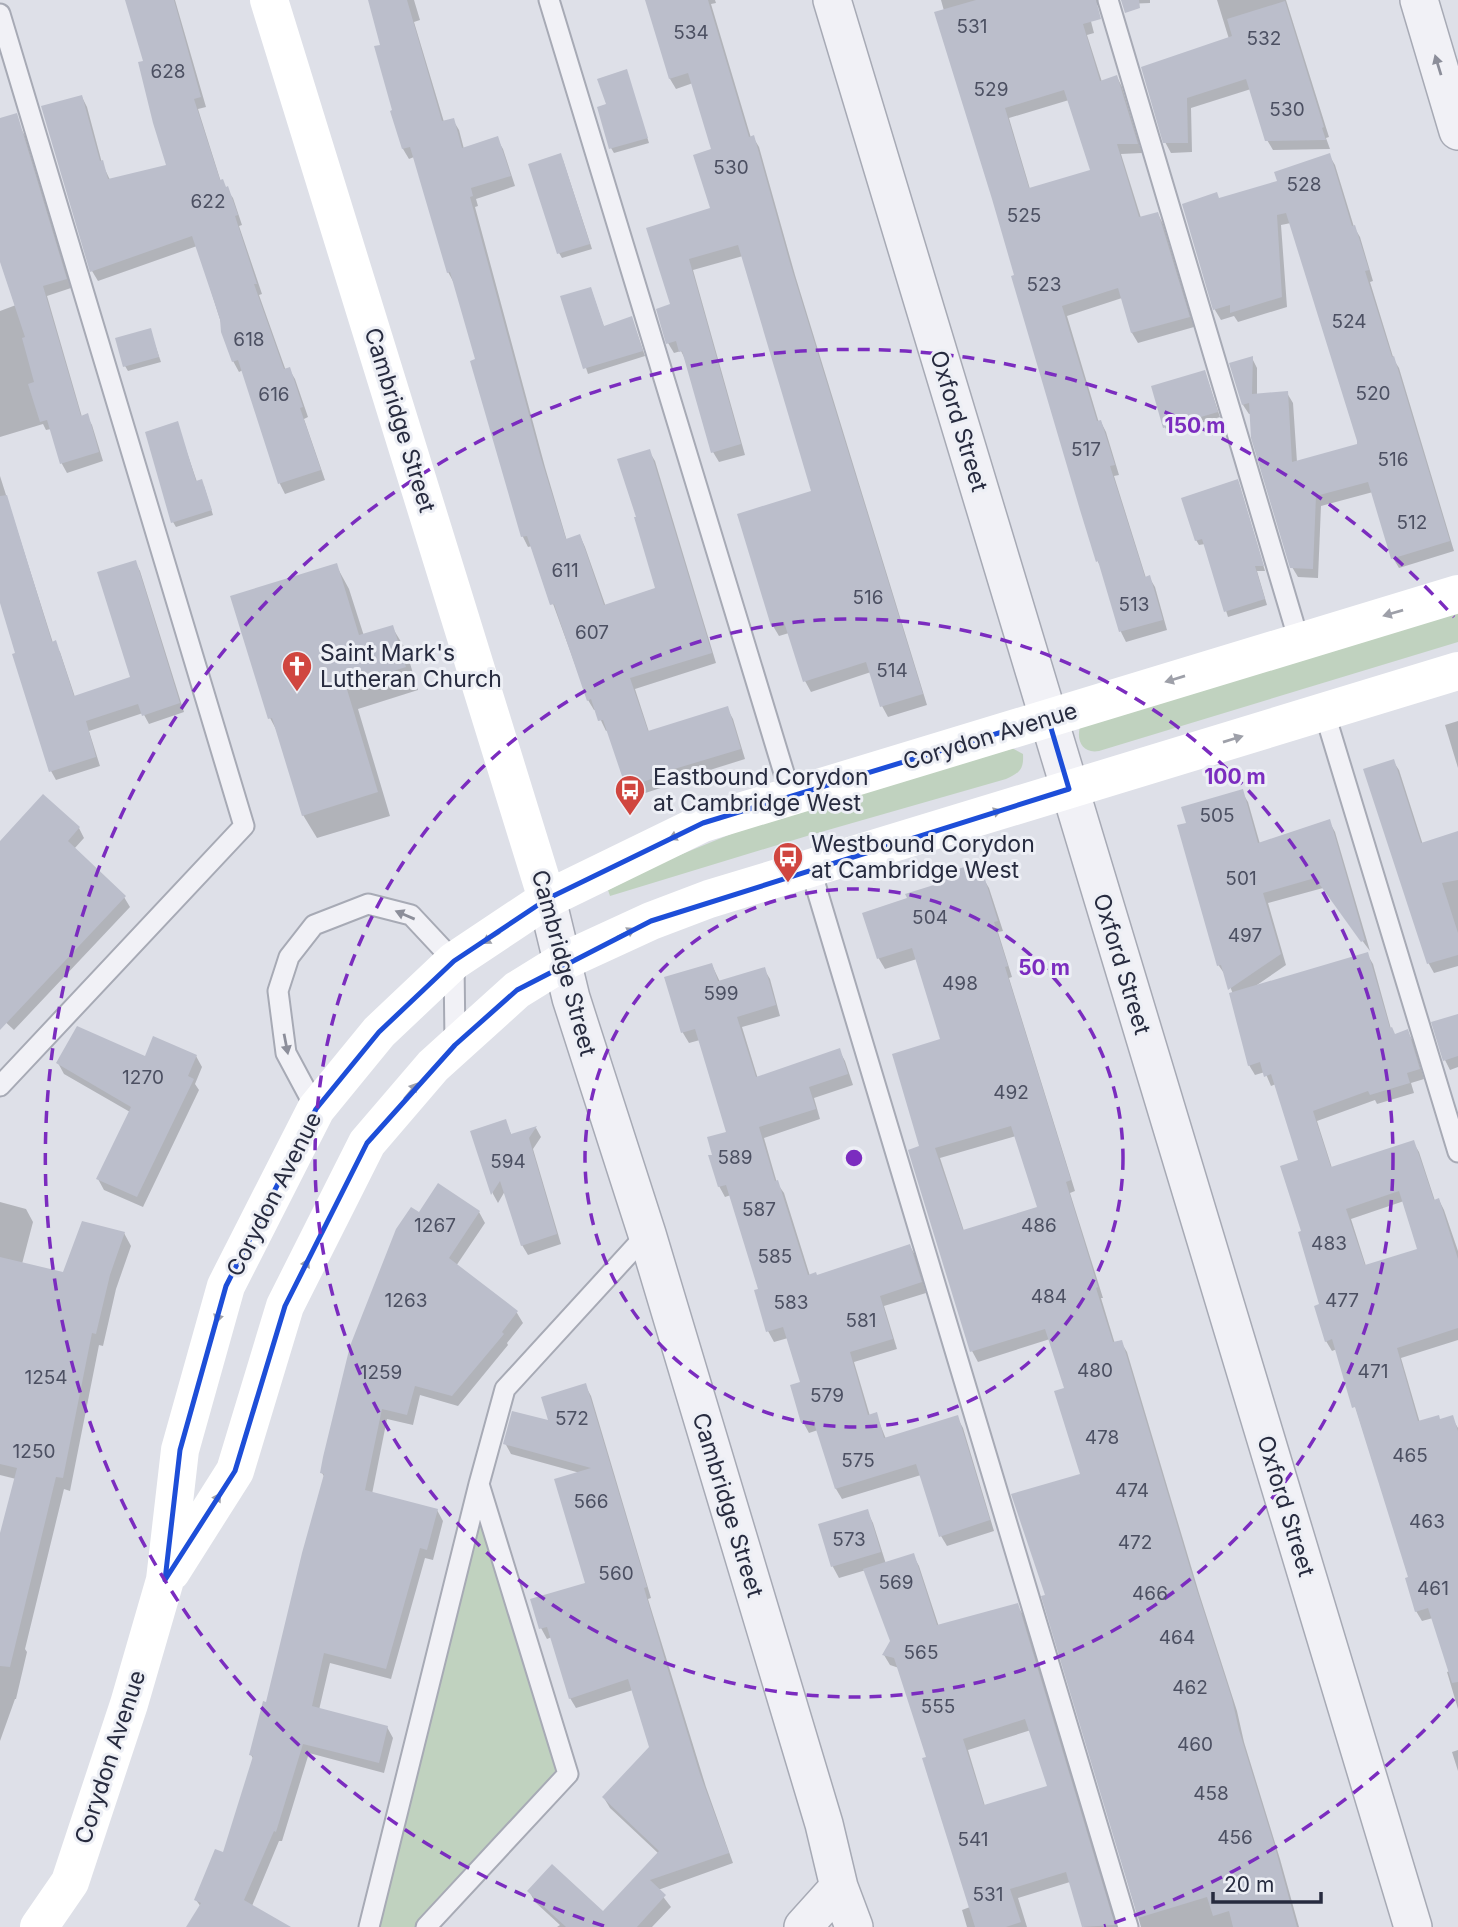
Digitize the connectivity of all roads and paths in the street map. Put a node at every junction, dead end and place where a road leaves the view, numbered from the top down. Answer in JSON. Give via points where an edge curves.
{"nodes":[{"id":1,"x":269,"y":0,"type":"edge"},
{"id":2,"x":549,"y":0,"type":"edge"},
{"id":3,"x":832,"y":0,"type":"edge"},
{"id":4,"x":1108,"y":0,"type":"edge"},
{"id":5,"x":1419,"y":0,"type":"edge"},
{"id":6,"x":0,"y":14,"type":"edge"},
{"id":7,"x":1458,"y":131,"type":"edge"},
{"id":8,"x":1458,"y":594,"type":"edge"},
{"id":9,"x":1299,"y":641,"type":"junction"},
{"id":10,"x":1458,"y":671,"type":"edge"},
{"id":11,"x":1324,"y":711,"type":"junction"},
{"id":12,"x":1048,"y":718,"type":"junction"},
{"id":13,"x":1069,"y":789,"type":"junction"},
{"id":14,"x":791,"y":796,"type":"junction"},
{"id":15,"x":810,"y":867,"type":"junction"},
{"id":16,"x":547,"y":899,"type":"junction"},
{"id":17,"x":454,"y":961,"type":"junction"},
{"id":18,"x":564,"y":961,"type":"junction"},
{"id":19,"x":455,"y":1045,"type":"junction"},
{"id":20,"x":0,"y":1086,"type":"edge"},
{"id":21,"x":316,"y":1109,"type":"junction"},
{"id":22,"x":1458,"y":1152,"type":"edge"},
{"id":23,"x":647,"y":1234,"type":"junction"},
{"id":24,"x":479,"y":1484,"type":"junction"},
{"id":25,"x":165,"y":1580,"type":"junction"},
{"id":26,"x":839,"y":1887,"type":"junction"},
{"id":27,"x":39,"y":1927,"type":"edge"},
{"id":28,"x":369,"y":1927,"type":"edge"},
{"id":29,"x":426,"y":1927,"type":"edge"},
{"id":30,"x":803,"y":1927,"type":"edge"},
{"id":31,"x":854,"y":1927,"type":"edge"},
{"id":32,"x":1128,"y":1927,"type":"edge"},
{"id":33,"x":1413,"y":1927,"type":"edge"}],
"edges":[{"from":1,"to":16,"type":"main road","name":"Cambridge Street"},
{"from":2,"to":14,"type":"lane"},
{"from":3,"to":12,"type":"street","name":"Oxford Street"},
{"from":4,"to":9,"type":"lane"},
{"from":7,"to":5,"type":"street","one_way":true},
{"from":6,"to":20,"type":"lane","via":[[244,826]]},
{"from":8,"to":9,"type":"main road","name":"Corydon Avenue","one_way":true},
{"from":9,"to":12,"type":"main road","name":"Corydon Avenue","one_way":true},
{"from":10,"to":11,"type":"main road","name":"Corydon Avenue"},
{"from":13,"to":11,"type":"main road","name":"Corydon Avenue","one_way":true},
{"from":11,"to":22,"type":"lane"},
{"from":12,"to":13,"type":"street","name":"Oxford Street"},
{"from":12,"to":14,"type":"main road","name":"Corydon Avenue"},
{"from":15,"to":13,"type":"main road","name":"Corydon Avenue","one_way":true},
{"from":13,"to":33,"type":"street","name":"Oxford Street"},
{"from":14,"to":16,"type":"main road","name":"Corydon Avenue","one_way":true,"via":[[703,823]]},
{"from":18,"to":15,"type":"main road","name":"Corydon Avenue","one_way":true,"via":[[651,921]]},
{"from":15,"to":32,"type":"lane"},
{"from":16,"to":17,"type":"main road","name":"Corydon Avenue","one_way":true},
{"from":16,"to":18,"type":"street","name":"Cambridge Street"},
{"from":17,"to":19,"type":"lane"},
{"from":17,"to":21,"type":"main road","name":"Corydon Avenue","via":[[379,1032]]},
{"from":17,"to":21,"type":"lane","one_way":true,"via":[[411,915],[368,904],[314,925],[289,957],[278,990],[286,1053]]},
{"from":18,"to":19,"type":"main road","name":"Corydon Avenue","via":[[517,990]]},
{"from":18,"to":23,"type":"street","name":"Cambridge Street","via":[[571,998]]},
{"from":25,"to":19,"type":"main road","name":"Corydon Avenue","one_way":true,"via":[[234,1471],[285,1306],[367,1143]]},
{"from":21,"to":25,"type":"main road","name":"Corydon Avenue","one_way":true,"via":[[226,1286],[180,1450]]},
{"from":23,"to":24,"type":"lane","via":[[505,1389]]},
{"from":23,"to":26,"type":"street","name":"Cambridge Street"},
{"from":24,"to":28,"type":"lane"},
{"from":24,"to":29,"type":"lane","via":[[568,1774]]},
{"from":25,"to":27,"type":"main road","name":"Corydon Avenue","via":[[70,1882]]},
{"from":26,"to":30,"type":"street"},
{"from":26,"to":31,"type":"street","name":"Cambridge Street"}]}
